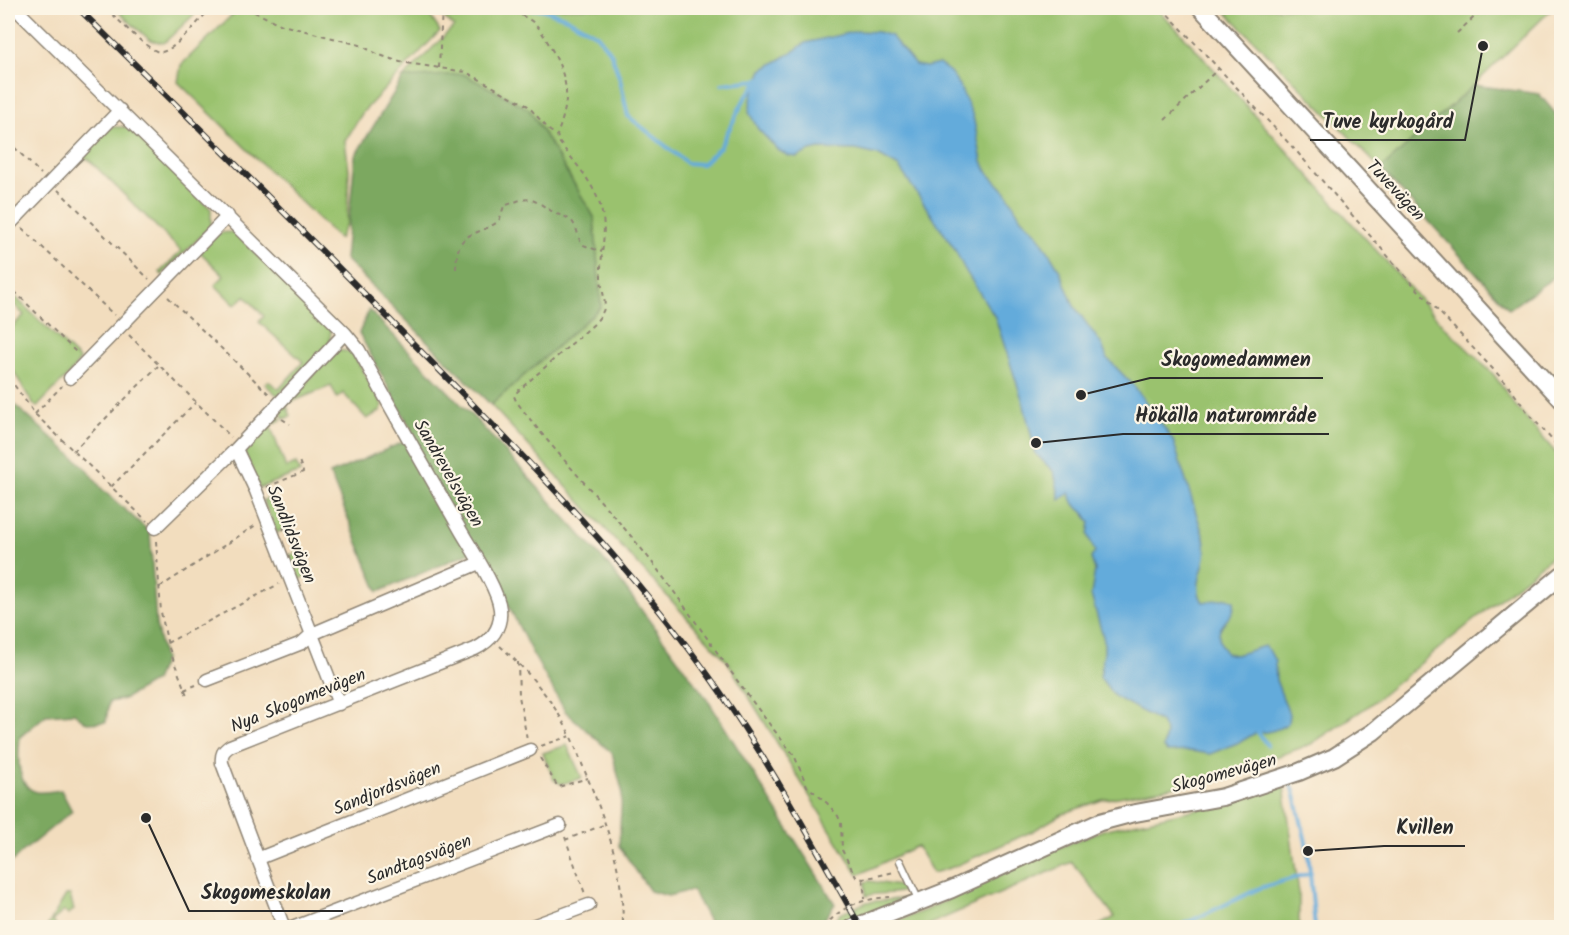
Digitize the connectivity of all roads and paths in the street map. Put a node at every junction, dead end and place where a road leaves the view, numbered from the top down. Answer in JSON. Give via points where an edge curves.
{"nodes":[{"id":1,"x":15,"y":8,"type":"edge"},
{"id":2,"x":106,"y":8,"type":"edge"},
{"id":3,"x":210,"y":8,"type":"edge"},
{"id":4,"x":246,"y":8,"type":"edge"},
{"id":5,"x":442,"y":8,"type":"edge"},
{"id":6,"x":505,"y":8,"type":"edge"},
{"id":7,"x":1162,"y":8,"type":"edge"},
{"id":8,"x":1201,"y":8,"type":"edge"},
{"id":9,"x":1484,"y":8,"type":"edge"},
{"id":10,"x":1457,"y":33,"type":"dead end"},
{"id":11,"x":439,"y":68,"type":"junction"},
{"id":12,"x":1219,"y":68,"type":"junction"},
{"id":13,"x":120,"y":110,"type":"junction"},
{"id":14,"x":1165,"y":120,"type":"dead end"},
{"id":15,"x":556,"y":135,"type":"junction"},
{"id":16,"x":8,"y":141,"type":"edge"},
{"id":17,"x":51,"y":183,"type":"junction"},
{"id":18,"x":228,"y":216,"type":"junction"},
{"id":19,"x":11,"y":223,"type":"edge"},
{"id":20,"x":602,"y":252,"type":"junction"},
{"id":21,"x":456,"y":269,"type":"dead end"},
{"id":22,"x":8,"y":285,"type":"edge"},
{"id":23,"x":158,"y":288,"type":"junction"},
{"id":24,"x":124,"y":322,"type":"junction"},
{"id":25,"x":345,"y":333,"type":"junction"},
{"id":26,"x":78,"y":354,"type":"dead end"},
{"id":27,"x":159,"y":365,"type":"junction"},
{"id":28,"x":8,"y":372,"type":"edge"},
{"id":29,"x":70,"y":378,"type":"joint"},
{"id":30,"x":12,"y":382,"type":"junction"},
{"id":31,"x":8,"y":385,"type":"edge"},
{"id":32,"x":1562,"y":400,"type":"edge"},
{"id":33,"x":196,"y":402,"type":"junction"},
{"id":34,"x":278,"y":403,"type":"junction"},
{"id":35,"x":35,"y":414,"type":"junction"},
{"id":36,"x":238,"y":447,"type":"junction"},
{"id":37,"x":73,"y":451,"type":"junction"},
{"id":38,"x":1562,"y":451,"type":"edge"},
{"id":39,"x":297,"y":458,"type":"dead end"},
{"id":40,"x":111,"y":487,"type":"junction"},
{"id":41,"x":256,"y":491,"type":"junction"},
{"id":42,"x":266,"y":518,"type":"junction"},
{"id":43,"x":155,"y":528,"type":"junction"},
{"id":44,"x":479,"y":563,"type":"junction"},
{"id":45,"x":1562,"y":574,"type":"edge"},
{"id":46,"x":290,"y":579,"type":"junction"},
{"id":47,"x":160,"y":588,"type":"junction"},
{"id":48,"x":312,"y":634,"type":"junction"},
{"id":49,"x":492,"y":638,"type":"junction"},
{"id":50,"x":167,"y":643,"type":"junction"},
{"id":51,"x":518,"y":662,"type":"junction"},
{"id":52,"x":207,"y":680,"type":"dead end"},
{"id":53,"x":188,"y":698,"type":"dead end"},
{"id":54,"x":339,"y":704,"type":"junction"},
{"id":55,"x":570,"y":736,"type":"junction"},
{"id":56,"x":530,"y":750,"type":"junction"},
{"id":57,"x":588,"y":778,"type":"junction"},
{"id":58,"x":606,"y":824,"type":"junction"},
{"id":59,"x":560,"y":825,"type":"dead end"},
{"id":60,"x":257,"y":859,"type":"junction"},
{"id":61,"x":901,"y":864,"type":"joint"},
{"id":62,"x":863,"y":879,"type":"junction"},
{"id":63,"x":917,"y":897,"type":"junction"},
{"id":64,"x":865,"y":899,"type":"junction"},
{"id":65,"x":589,"y":905,"type":"joint"},
{"id":66,"x":284,"y":927,"type":"edge"},
{"id":67,"x":292,"y":927,"type":"edge"},
{"id":68,"x":527,"y":927,"type":"edge"},
{"id":69,"x":623,"y":927,"type":"edge"},
{"id":70,"x":824,"y":927,"type":"edge"},
{"id":71,"x":853,"y":927,"type":"edge"}],
"edges":[{"from":1,"to":13,"type":"street","name":"Sandrevelsvägen"},
{"from":2,"to":3,"type":"path","via":[[150,48],[161,52],[168,50]]},
{"from":4,"to":11,"type":"path","via":[[282,25],[360,45],[400,63]]},
{"from":5,"to":11,"type":"path"},
{"from":6,"to":15,"type":"path","via":[[538,28],[562,70],[566,101]]},
{"from":7,"to":12,"type":"path"},
{"from":8,"to":32,"type":"street","name":"Tuvevägen"},
{"from":9,"to":10,"type":"path"},
{"from":11,"to":15,"type":"path","via":[[466,72],[528,106]]},
{"from":12,"to":14,"type":"path"},
{"from":12,"to":38,"type":"path","via":[[1508,385]]},
{"from":13,"to":17,"type":"street"},
{"from":13,"to":18,"type":"street","name":"Sandrevelsvägen"},
{"from":15,"to":20,"type":"path","via":[[598,200],[603,213]]},
{"from":16,"to":17,"type":"path"},
{"from":17,"to":19,"type":"street"},
{"from":17,"to":23,"type":"path"},
{"from":18,"to":23,"type":"street"},
{"from":18,"to":25,"type":"street","name":"Sandrevelsvägen"},
{"from":19,"to":24,"type":"path"},
{"from":20,"to":21,"type":"path","via":[[581,244],[576,228],[564,216],[530,199],[520,200],[504,206],[499,221],[461,240]]},
{"from":20,"to":62,"type":"path","via":[[604,313],[518,391],[516,401],[642,550],[794,755],[807,786],[838,816],[844,857],[856,877]]},
{"from":22,"to":26,"type":"path"},
{"from":23,"to":24,"type":"street"},
{"from":23,"to":34,"type":"path"},
{"from":24,"to":27,"type":"path"},
{"from":24,"to":29,"type":"street"},
{"from":25,"to":34,"type":"street"},
{"from":25,"to":44,"type":"street","name":"Sandrevelsvägen","via":[[359,350]]},
{"from":27,"to":33,"type":"path"},
{"from":27,"to":37,"type":"path"},
{"from":28,"to":30,"type":"path"},
{"from":29,"to":35,"type":"path"},
{"from":30,"to":31,"type":"path"},
{"from":30,"to":35,"type":"path"},
{"from":33,"to":36,"type":"path"},
{"from":33,"to":40,"type":"path"},
{"from":34,"to":36,"type":"street"},
{"from":35,"to":37,"type":"path"},
{"from":36,"to":41,"type":"street","name":"Sandlidsvägen"},
{"from":36,"to":43,"type":"street"},
{"from":37,"to":40,"type":"path"},
{"from":39,"to":41,"type":"path","via":[[303,472]]},
{"from":40,"to":43,"type":"path"},
{"from":41,"to":42,"type":"street","name":"Sandlidsvägen"},
{"from":42,"to":46,"type":"street","name":"Sandlidsvägen"},
{"from":42,"to":47,"type":"path"},
{"from":43,"to":47,"type":"path"},
{"from":44,"to":48,"type":"street"},
{"from":44,"to":49,"type":"street","name":"Sandrevelsvägen","via":[[500,607],[499,624]]},
{"from":45,"to":63,"type":"street","name":"Skogomevägen","via":[[1372,732],[1334,757],[1223,797],[1100,822],[952,889]]},
{"from":46,"to":48,"type":"street","name":"Sandlidsvägen"},
{"from":46,"to":50,"type":"path"},
{"from":47,"to":50,"type":"path"},
{"from":48,"to":52,"type":"street","via":[[302,643]]},
{"from":48,"to":54,"type":"street","name":"Sandlidsvägen"},
{"from":49,"to":51,"type":"path"},
{"from":49,"to":54,"type":"street","name":"Nya Skogomevägen","via":[[475,649]]},
{"from":50,"to":53,"type":"path"},
{"from":51,"to":55,"type":"path","via":[[558,713]]},
{"from":51,"to":56,"type":"path","via":[[520,707]]},
{"from":54,"to":60,"type":"street","name":"Nya Skogomevägen","via":[[230,746],[221,755]]},
{"from":55,"to":56,"type":"path"},
{"from":55,"to":57,"type":"path"},
{"from":56,"to":57,"type":"path","via":[[558,787]]},
{"from":56,"to":60,"type":"street","name":"Sandjordsvägen"},
{"from":57,"to":58,"type":"path"},
{"from":58,"to":65,"type":"path","via":[[566,840]]},
{"from":58,"to":69,"type":"path","via":[[616,853]]},
{"from":59,"to":67,"type":"street","name":"Sandtagsvägen"},
{"from":60,"to":66,"type":"street","name":"Nya Skogomevägen"},
{"from":61,"to":62,"type":"path","via":[[891,874]]},
{"from":61,"to":63,"type":"lane"},
{"from":62,"to":64,"type":"path"},
{"from":63,"to":64,"type":"path"},
{"from":63,"to":71,"type":"street","name":"Skogomevägen"},
{"from":64,"to":70,"type":"path","via":[[838,912]]},
{"from":65,"to":68,"type":"street"}]}
